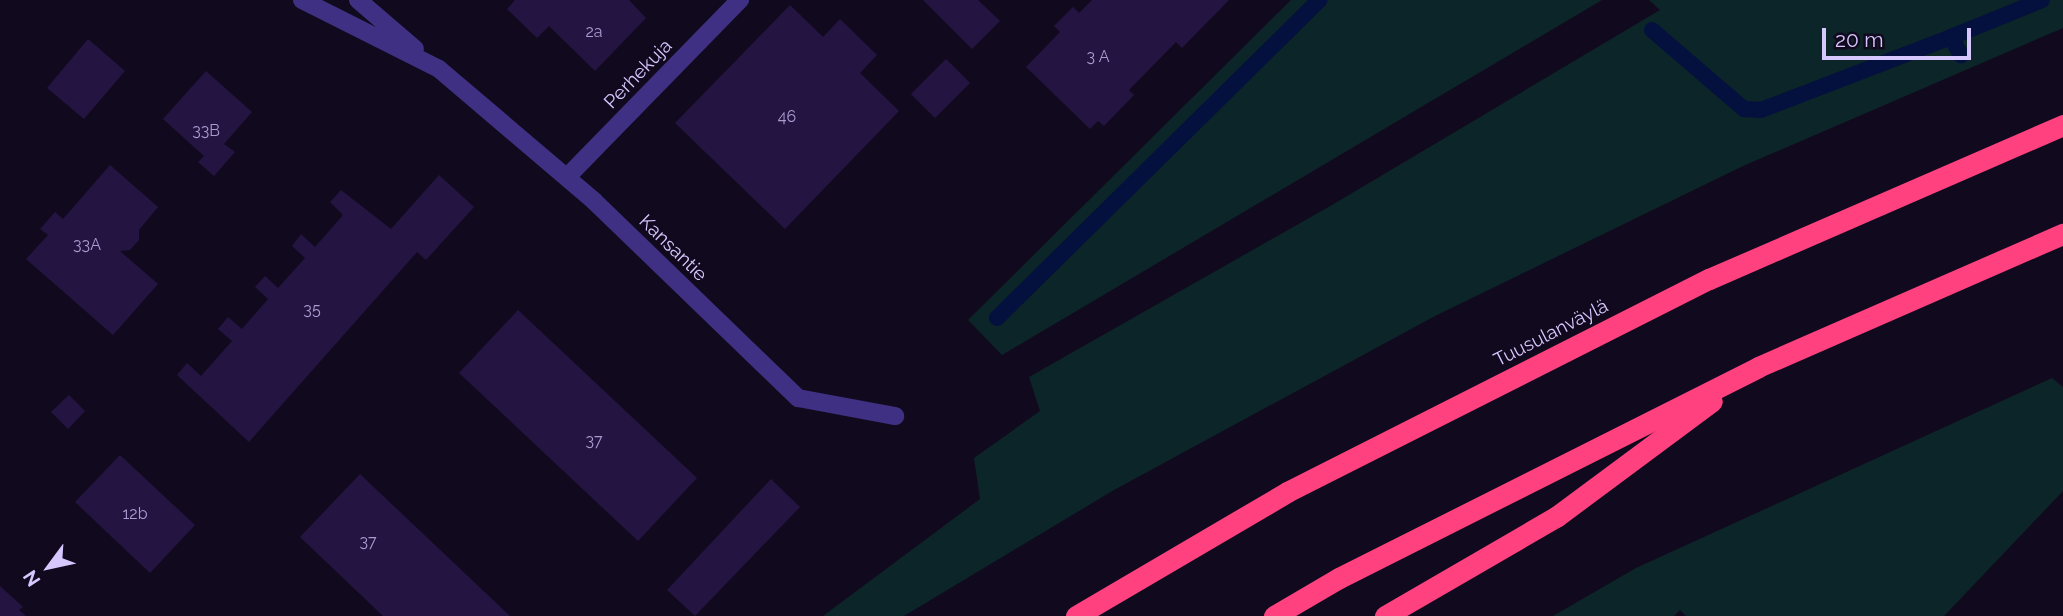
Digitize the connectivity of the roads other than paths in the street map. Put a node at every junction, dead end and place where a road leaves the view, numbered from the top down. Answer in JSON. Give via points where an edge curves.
{"nodes":[{"id":1,"x":302,"y":0,"type":"edge"},
{"id":2,"x":358,"y":0,"type":"edge"},
{"id":3,"x":740,"y":0,"type":"edge"},
{"id":4,"x":439,"y":69,"type":"junction"},
{"id":5,"x":2063,"y":125,"type":"edge"},
{"id":6,"x":567,"y":177,"type":"junction"},
{"id":7,"x":2063,"y":234,"type":"edge"},
{"id":8,"x":1758,"y":367,"type":"junction"},
{"id":9,"x":895,"y":415,"type":"dead end"},
{"id":10,"x":1076,"y":616,"type":"edge"},
{"id":11,"x":1274,"y":616,"type":"edge"},
{"id":12,"x":1385,"y":616,"type":"edge"}],
"edges":[{"from":1,"to":4,"type":"street","name":"Kansantie"},
{"from":2,"to":4,"type":"street","name":"Kansantie"},
{"from":3,"to":6,"type":"street","name":"Perhekuja"},
{"from":4,"to":6,"type":"street","name":"Kansantie"},
{"from":5,"to":10,"type":"highway","name":"Tuusulanväylä","via":[[1697,285],[1287,492]]},
{"from":6,"to":9,"type":"street","name":"Kansantie","via":[[798,398]]},
{"from":7,"to":8,"type":"highway"},
{"from":8,"to":11,"type":"highway","via":[[1339,578]]},
{"from":8,"to":12,"type":"highway","via":[[1556,517]]}]}
